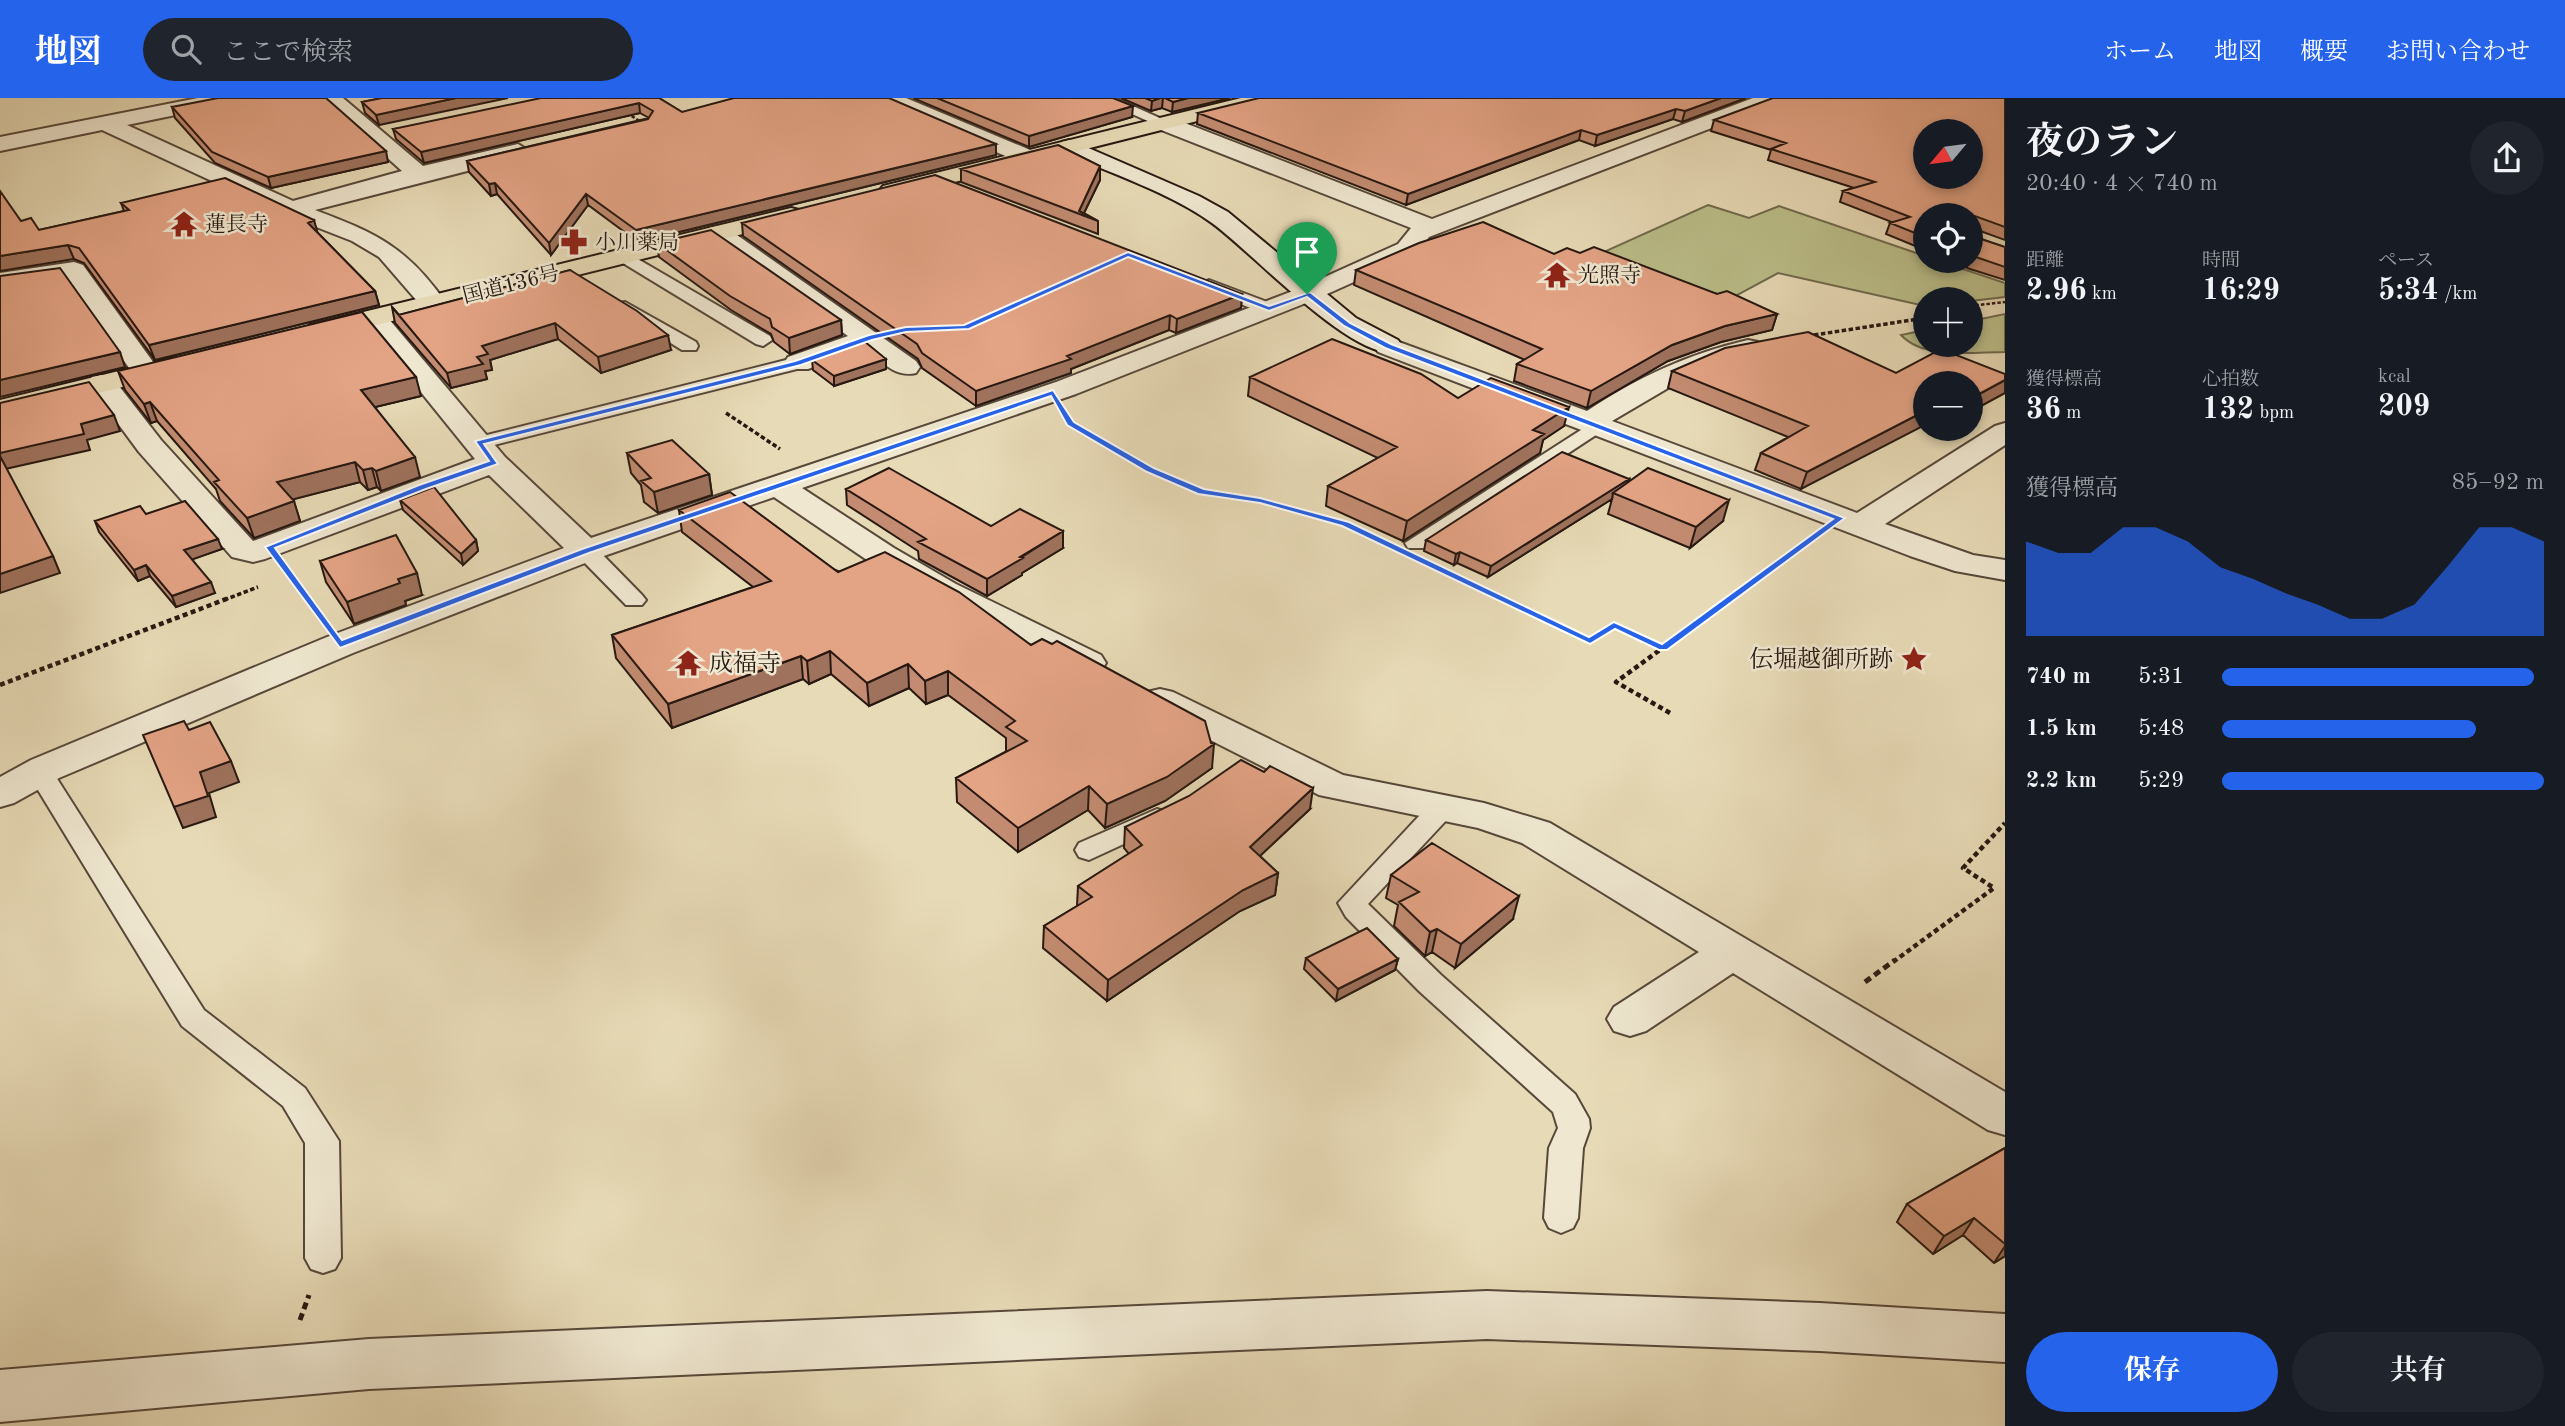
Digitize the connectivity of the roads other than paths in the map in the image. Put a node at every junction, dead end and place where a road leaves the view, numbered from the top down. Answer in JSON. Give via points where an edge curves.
{"nodes":[{"id":1,"x":229,"y":98,"type":"edge"},
{"id":2,"x":888,"y":98,"type":"edge"},
{"id":3,"x":1103,"y":98,"type":"edge"},
{"id":4,"x":1266,"y":98,"type":"edge"},
{"id":5,"x":1772,"y":98,"type":"edge"},
{"id":6,"x":337,"y":103,"type":"edge"},
{"id":7,"x":369,"y":103,"type":"edge"},
{"id":8,"x":105,"y":123,"type":"junction"},
{"id":9,"x":1164,"y":123,"type":"junction"},
{"id":10,"x":401,"y":130,"type":"edge"},
{"id":11,"x":373,"y":135,"type":"junction"},
{"id":12,"x":0,"y":144,"type":"edge"},
{"id":13,"x":1070,"y":146,"type":"junction"},
{"id":14,"x":536,"y":147,"type":"edge"},
{"id":15,"x":1027,"y":157,"type":"junction"},
{"id":16,"x":418,"y":174,"type":"junction"},
{"id":17,"x":935,"y":180,"type":"junction"},
{"id":18,"x":961,"y":190,"type":"edge"},
{"id":19,"x":867,"y":196,"type":"edge"},
{"id":20,"x":291,"y":209,"type":"junction"},
{"id":21,"x":813,"y":210,"type":"edge"},
{"id":22,"x":1433,"y":228,"type":"junction"},
{"id":23,"x":718,"y":233,"type":"junction"},
{"id":24,"x":624,"y":256,"type":"junction"},
{"id":25,"x":566,"y":270,"type":"junction"},
{"id":26,"x":1192,"y":279,"type":"edge"},
{"id":27,"x":0,"y":281,"type":"edge"},
{"id":28,"x":589,"y":284,"type":"edge"},
{"id":29,"x":1307,"y":294,"type":"junction"},
{"id":30,"x":611,"y":298,"type":"edge"},
{"id":31,"x":433,"y":303,"type":"junction"},
{"id":32,"x":1269,"y":309,"type":"junction"},
{"id":33,"x":374,"y":318,"type":"junction"},
{"id":34,"x":1814,"y":335,"type":"edge"},
{"id":35,"x":293,"y":337,"type":"edge"},
{"id":36,"x":869,"y":338,"type":"junction"},
{"id":37,"x":763,"y":340,"type":"dead end"},
{"id":38,"x":689,"y":346,"type":"dead end"},
{"id":39,"x":200,"y":359,"type":"edge"},
{"id":40,"x":798,"y":363,"type":"joint"},
{"id":41,"x":906,"y":368,"type":"dead end"},
{"id":42,"x":146,"y":372,"type":"junction"},
{"id":43,"x":102,"y":383,"type":"junction"},
{"id":44,"x":0,"y":409,"type":"edge"},
{"id":45,"x":1591,"y":425,"type":"junction"},
{"id":46,"x":2005,"y":432,"type":"edge"},
{"id":47,"x":486,"y":453,"type":"junction"},
{"id":48,"x":778,"y":486,"type":"junction"},
{"id":49,"x":1850,"y":522,"type":"junction"},
{"id":50,"x":1416,"y":542,"type":"dead end"},
{"id":51,"x":586,"y":551,"type":"junction"},
{"id":52,"x":2005,"y":570,"type":"edge"},
{"id":53,"x":634,"y":600,"type":"dead end"},
{"id":54,"x":40,"y":772,"type":"junction"},
{"id":55,"x":0,"y":794,"type":"edge"},
{"id":56,"x":1443,"y":807,"type":"junction"},
{"id":57,"x":1175,"y":809,"type":"edge"},
{"id":58,"x":1088,"y":850,"type":"dead end"},
{"id":59,"x":1734,"y":951,"type":"junction"},
{"id":60,"x":1630,"y":1019,"type":"dead end"},
{"id":61,"x":2005,"y":1116,"type":"edge"},
{"id":62,"x":1560,"y":1218,"type":"dead end"},
{"id":63,"x":323,"y":1258,"type":"road end"},
{"id":64,"x":2005,"y":1338,"type":"edge"},
{"id":65,"x":0,"y":1396,"type":"edge"}],
"edges":[{"from":1,"to":8,"type":"street"},
{"from":2,"to":15,"type":"street"},
{"from":3,"to":9,"type":"lane"},
{"from":4,"to":9,"type":"highway"},
{"from":5,"to":22,"type":"street"},
{"from":6,"to":7,"type":"street"},
{"from":6,"to":11,"type":"street"},
{"from":8,"to":12,"type":"street"},
{"from":8,"to":20,"type":"street"},
{"from":9,"to":13,"type":"highway"},
{"from":9,"to":22,"type":"street"},
{"from":10,"to":11,"type":"street"},
{"from":11,"to":16,"type":"street"},
{"from":13,"to":15,"type":"highway"},
{"from":13,"to":29,"type":"street","via":[[1220,217]]},
{"from":14,"to":16,"type":"street"},
{"from":15,"to":17,"type":"highway"},
{"from":16,"to":20,"type":"street"},
{"from":17,"to":18,"type":"lane"},
{"from":17,"to":19,"type":"highway"},
{"from":20,"to":31,"type":"street","via":[[361,236],[388,252]]},
{"from":21,"to":23,"type":"highway","name":"国道136号"},
{"from":22,"to":29,"type":"street","via":[[1420,233],[1407,249]]},
{"from":23,"to":24,"type":"highway","name":"国道136号"},
{"from":23,"to":36,"type":"street"},
{"from":24,"to":25,"type":"highway","name":"国道136号"},
{"from":24,"to":37,"type":"lane"},
{"from":25,"to":28,"type":"lane"},
{"from":25,"to":31,"type":"highway","name":"国道136号"},
{"from":26,"to":32,"type":"lane"},
{"from":27,"to":42,"type":"street","via":[[74,270]]},
{"from":29,"to":32,"type":"street"},
{"from":29,"to":45,"type":"street","via":[[1347,324],[1388,346]]},
{"from":30,"to":38,"type":"lane"},
{"from":31,"to":33,"type":"highway","name":"国道136号"},
{"from":32,"to":48,"type":"street","via":[[1053,393]]},
{"from":33,"to":35,"type":"highway","name":"国道136号"},
{"from":33,"to":47,"type":"street"},
{"from":34,"to":45,"type":"street","via":[[1725,352],[1681,367],[1650,381]]},
{"from":36,"to":40,"type":"street"},
{"from":36,"to":41,"type":"street"},
{"from":39,"to":42,"type":"highway"},
{"from":40,"to":47,"type":"lane","via":[[691,390]]},
{"from":42,"to":43,"type":"highway"},
{"from":43,"to":44,"type":"highway"},
{"from":43,"to":47,"type":"street","via":[[150,446],[244,550],[253,552],[422,487]]},
{"from":45,"to":49,"type":"street"},
{"from":45,"to":50,"type":"lane"},
{"from":46,"to":49,"type":"street"},
{"from":47,"to":51,"type":"street"},
{"from":48,"to":51,"type":"street"},
{"from":48,"to":56,"type":"street","via":[[933,585],[1120,679],[1249,757],[1333,786]]},
{"from":49,"to":52,"type":"street","via":[[1967,564]]},
{"from":51,"to":53,"type":"lane"},
{"from":51,"to":54,"type":"street","via":[[340,645]]},
{"from":54,"to":55,"type":"street"},
{"from":54,"to":63,"type":"lane","via":[[193,1018],[294,1097],[315,1125],[322,1141]]},
{"from":56,"to":59,"type":"street","via":[[1536,833]]},
{"from":56,"to":62,"type":"lane","via":[[1352,903],[1430,983],[1564,1103],[1574,1128],[1566,1148]]},
{"from":57,"to":58,"type":"lane"},
{"from":59,"to":60,"type":"street"},
{"from":59,"to":61,"type":"street"},
{"from":64,"to":65,"type":"street","via":[[1486,1315],[369,1364]]}]}
